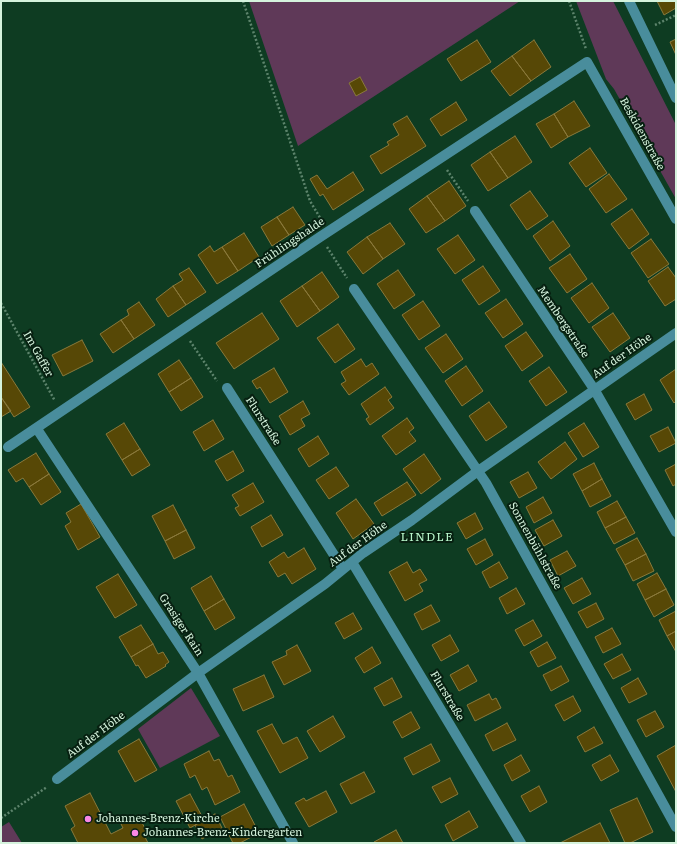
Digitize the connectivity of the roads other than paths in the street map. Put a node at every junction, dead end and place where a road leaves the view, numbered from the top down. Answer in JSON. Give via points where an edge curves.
{"nodes":[{"id":1,"x":629,"y":1,"type":"edge"},
{"id":2,"x":587,"y":62,"type":"joint"},
{"id":3,"x":675,"y":95,"type":"edge"},
{"id":4,"x":475,"y":211,"type":"road end"},
{"id":5,"x":676,"y":219,"type":"edge"},
{"id":6,"x":354,"y":288,"type":"road end"},
{"id":7,"x":676,"y":333,"type":"edge"},
{"id":8,"x":227,"y":388,"type":"road end"},
{"id":9,"x":594,"y":389,"type":"junction"},
{"id":10,"x":37,"y":429,"type":"junction"},
{"id":11,"x":8,"y":447,"type":"dead end"},
{"id":12,"x":478,"y":471,"type":"junction"},
{"id":13,"x":676,"y":532,"type":"edge"},
{"id":14,"x":352,"y":562,"type":"junction"},
{"id":15,"x":343,"y":569,"type":"junction"},
{"id":16,"x":198,"y":673,"type":"junction"},
{"id":17,"x":57,"y":779,"type":"road end"},
{"id":18,"x":676,"y":827,"type":"edge"},
{"id":19,"x":293,"y":843,"type":"edge"},
{"id":20,"x":521,"y":843,"type":"edge"}],
"edges":[{"from":1,"to":3,"type":"street"},
{"from":2,"to":5,"type":"street","name":"Beskidenstraße"},
{"from":2,"to":10,"type":"street","name":"Frühlingshalde","via":[[320,237]]},
{"from":4,"to":9,"type":"street","name":"Membergstraße"},
{"from":6,"to":12,"type":"street","name":"Sonnenbühlstraße"},
{"from":7,"to":9,"type":"street","name":"Auf der Höhe"},
{"from":8,"to":15,"type":"street","name":"Flurstraße"},
{"from":9,"to":12,"type":"street","name":"Auf der Höhe"},
{"from":9,"to":13,"type":"street","name":"Membergstraße"},
{"from":10,"to":11,"type":"street","name":"Frühlingshalde"},
{"from":10,"to":16,"type":"street","name":"Grasiger Rain"},
{"from":12,"to":14,"type":"street","name":"Auf der Höhe"},
{"from":12,"to":18,"type":"street","name":"Sonnenbühlstraße"},
{"from":14,"to":15,"type":"street","name":"Auf der Höhe"},
{"from":14,"to":20,"type":"street","name":"Flurstraße"},
{"from":15,"to":16,"type":"street","name":"Auf der Höhe"},
{"from":16,"to":17,"type":"street","name":"Auf der Höhe"},
{"from":16,"to":19,"type":"street","name":"Grasiger Rain"}]}
